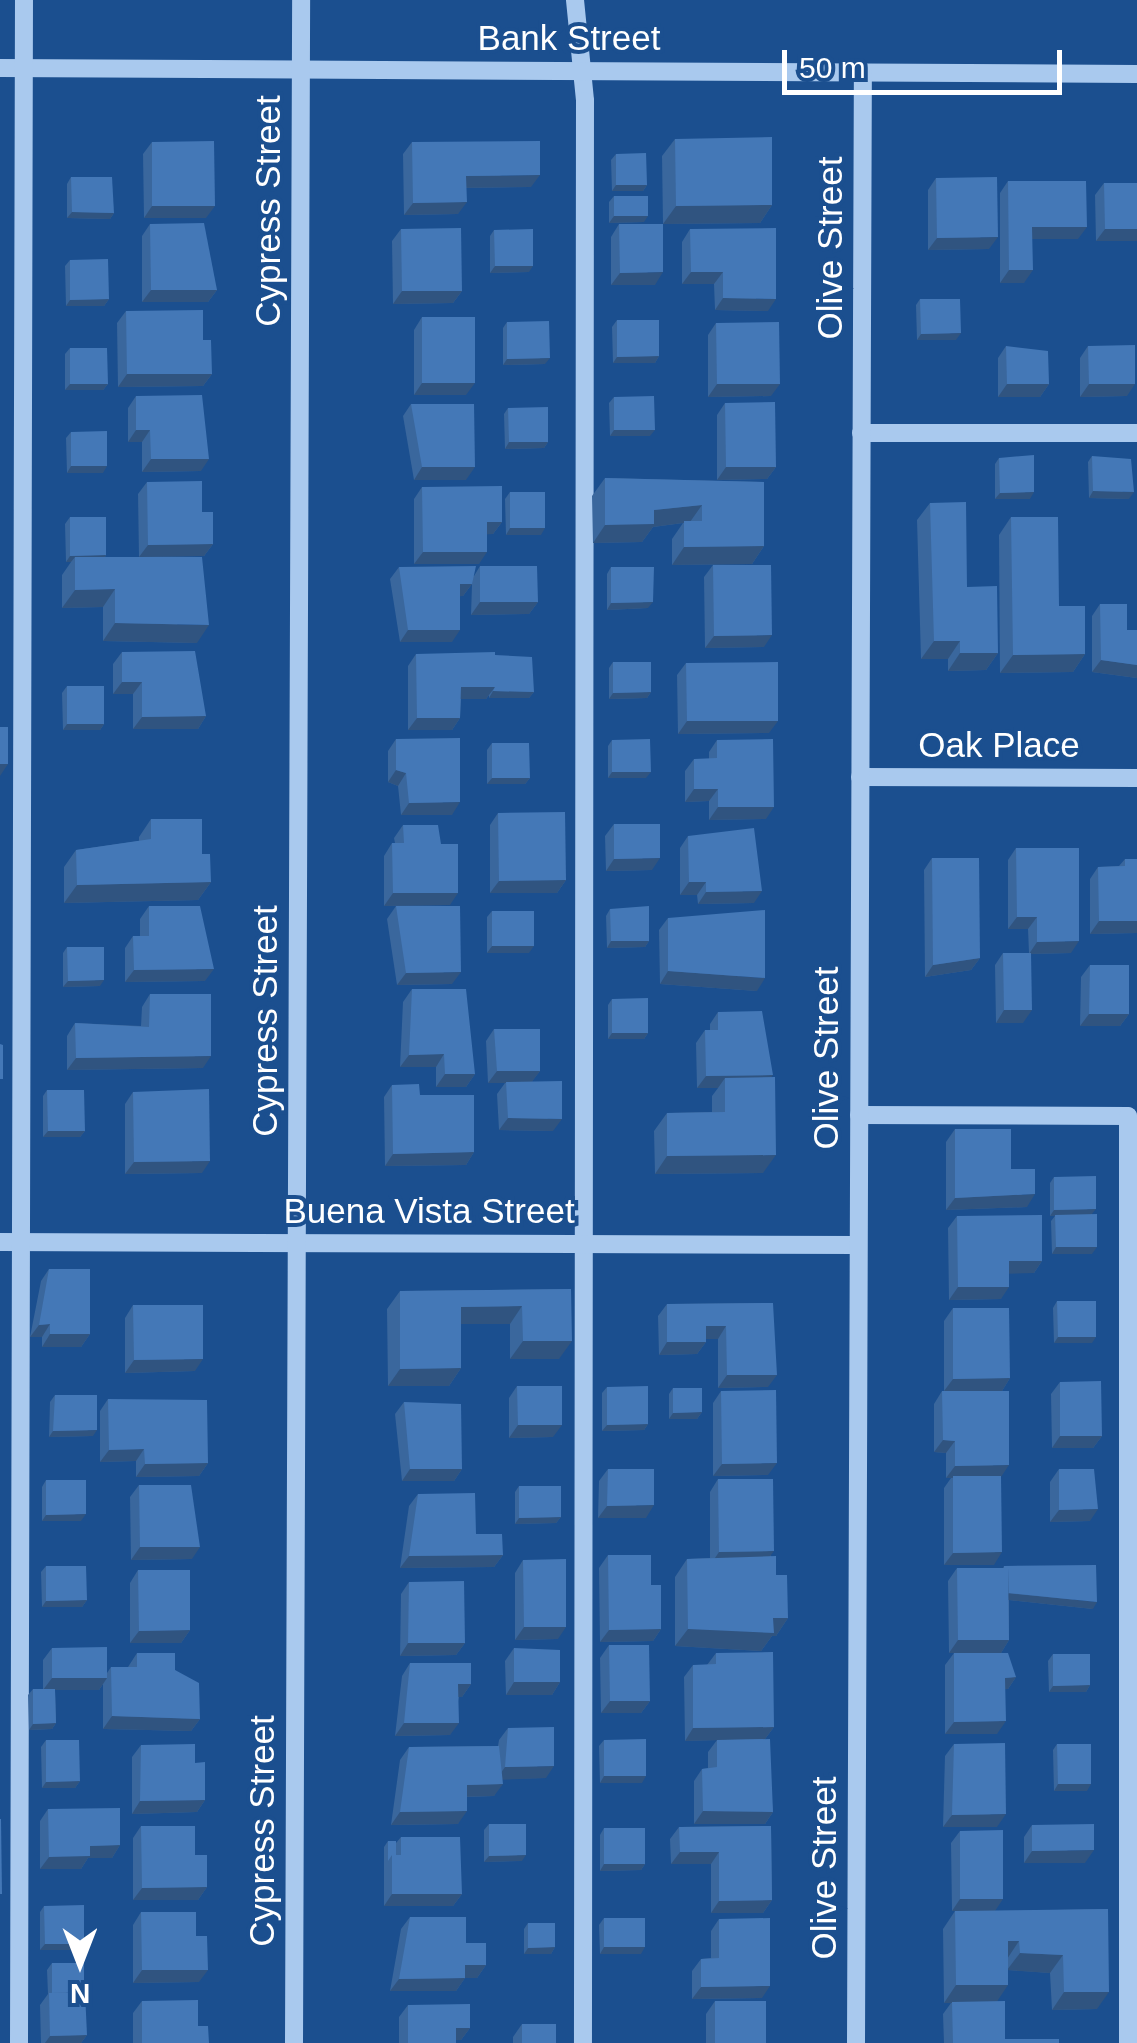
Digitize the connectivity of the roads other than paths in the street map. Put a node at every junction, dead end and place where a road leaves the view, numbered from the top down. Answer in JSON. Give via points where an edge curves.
{"nodes":[{"id":1,"x":24,"y":0,"type":"edge"},
{"id":2,"x":301,"y":0,"type":"edge"},
{"id":3,"x":575,"y":0,"type":"edge"},
{"id":4,"x":0,"y":68,"type":"edge"},
{"id":5,"x":24,"y":68,"type":"junction"},
{"id":6,"x":300,"y":70,"type":"junction"},
{"id":7,"x":581,"y":71,"type":"junction"},
{"id":8,"x":863,"y":73,"type":"junction"},
{"id":9,"x":1137,"y":74,"type":"edge"},
{"id":10,"x":861,"y":433,"type":"junction"},
{"id":11,"x":1137,"y":433,"type":"edge"},
{"id":12,"x":860,"y":777,"type":"junction"},
{"id":13,"x":1137,"y":778,"type":"edge"},
{"id":14,"x":859,"y":1115,"type":"junction"},
{"id":15,"x":1132,"y":1144,"type":"edge"},
{"id":16,"x":0,"y":1242,"type":"edge"},
{"id":17,"x":21,"y":1242,"type":"junction"},
{"id":18,"x":296,"y":1243,"type":"junction"},
{"id":19,"x":583,"y":1244,"type":"junction"},
{"id":20,"x":858,"y":1245,"type":"junction"},
{"id":21,"x":19,"y":2043,"type":"edge"},
{"id":22,"x":294,"y":2043,"type":"edge"},
{"id":23,"x":583,"y":2043,"type":"edge"},
{"id":24,"x":856,"y":2043,"type":"edge"},
{"id":25,"x":1128,"y":2043,"type":"edge"}],
"edges":[{"from":1,"to":5,"type":"street"},
{"from":2,"to":6,"type":"street","name":"Cypress Street"},
{"from":3,"to":7,"type":"street"},
{"from":4,"to":5,"type":"street","name":"Bank Street"},
{"from":5,"to":6,"type":"street","name":"Bank Street"},
{"from":5,"to":17,"type":"street"},
{"from":6,"to":7,"type":"street","name":"Bank Street"},
{"from":6,"to":18,"type":"street","name":"Cypress Street"},
{"from":7,"to":8,"type":"street","name":"Bank Street"},
{"from":7,"to":19,"type":"street"},
{"from":8,"to":9,"type":"street","name":"Bank Street"},
{"from":8,"to":10,"type":"street","name":"Olive Street"},
{"from":10,"to":11,"type":"street"},
{"from":10,"to":12,"type":"street","name":"Olive Street"},
{"from":12,"to":13,"type":"street","name":"Oak Place"},
{"from":12,"to":14,"type":"street","name":"Olive Street"},
{"from":14,"to":15,"type":"street","via":[[1128,1116]]},
{"from":14,"to":20,"type":"street","name":"Olive Street"},
{"from":15,"to":25,"type":"street"},
{"from":16,"to":17,"type":"street","name":"Buena Vista Street"},
{"from":17,"to":18,"type":"street","name":"Buena Vista Street"},
{"from":17,"to":21,"type":"street"},
{"from":18,"to":19,"type":"street","name":"Buena Vista Street"},
{"from":18,"to":22,"type":"street","name":"Cypress Street"},
{"from":19,"to":20,"type":"street","name":"Buena Vista Street"},
{"from":19,"to":23,"type":"street"},
{"from":20,"to":24,"type":"street","name":"Olive Street"}]}
